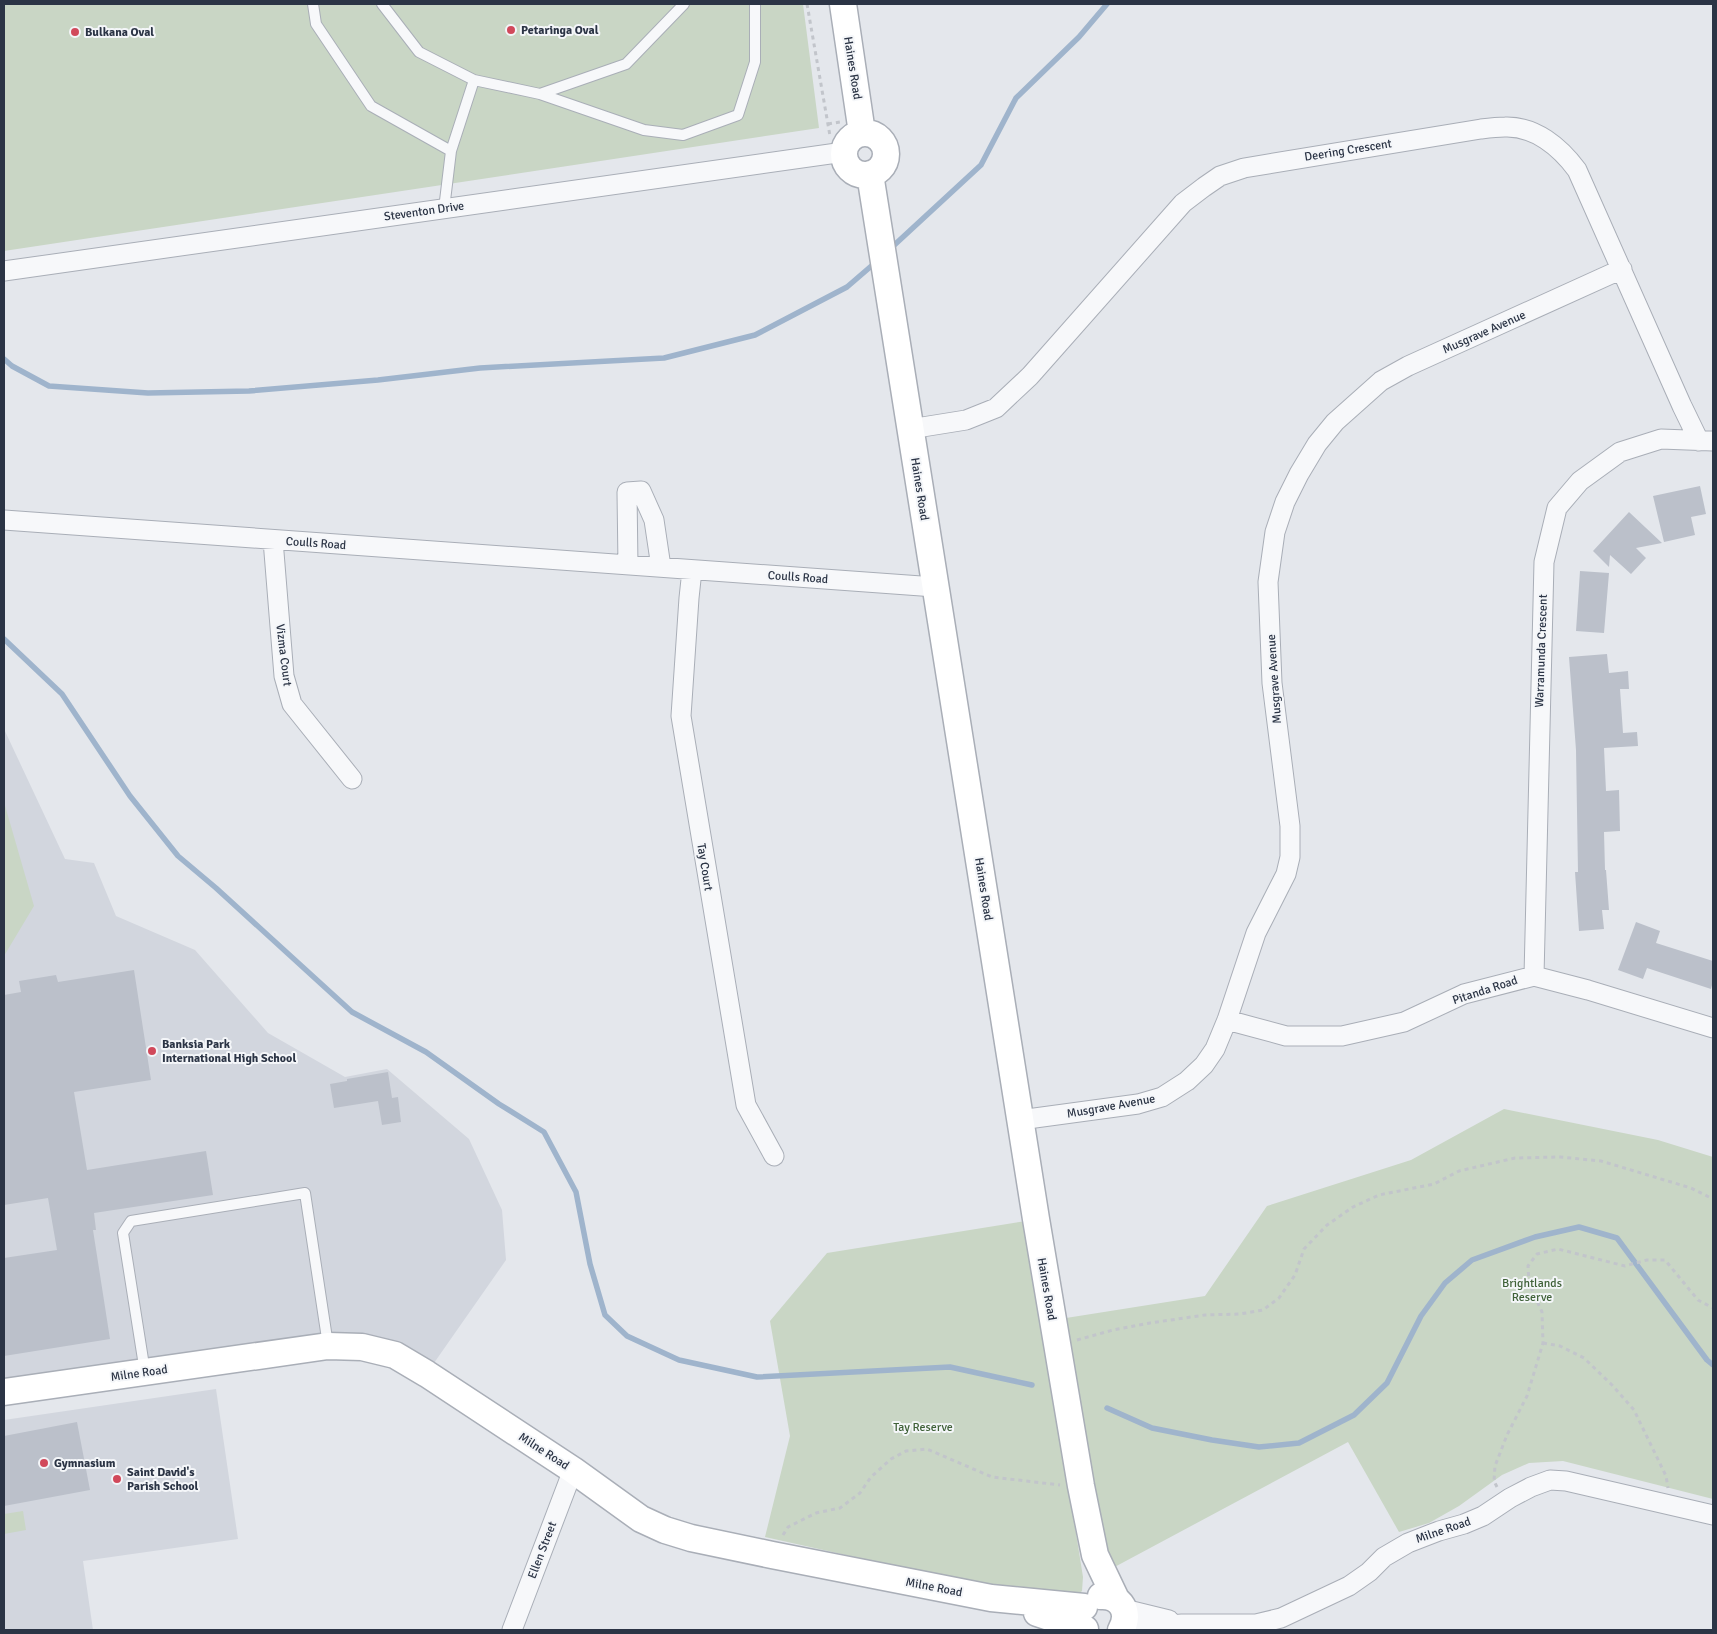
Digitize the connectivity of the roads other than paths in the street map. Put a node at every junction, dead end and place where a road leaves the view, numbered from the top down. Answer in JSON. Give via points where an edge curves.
{"nodes":[{"id":1,"x":313,"y":4,"type":"edge"},
{"id":2,"x":382,"y":4,"type":"edge"},
{"id":3,"x":684,"y":4,"type":"edge"},
{"id":4,"x":755,"y":4,"type":"edge"},
{"id":5,"x":842,"y":4,"type":"edge"},
{"id":6,"x":474,"y":80,"type":"junction"},
{"id":7,"x":540,"y":94,"type":"junction"},
{"id":8,"x":862,"y":133,"type":"junction"},
{"id":9,"x":451,"y":151,"type":"junction"},
{"id":10,"x":838,"y":153,"type":"junction"},
{"id":11,"x":870,"y":174,"type":"junction"},
{"id":12,"x":444,"y":209,"type":"junction"},
{"id":13,"x":1622,"y":269,"type":"junction"},
{"id":14,"x":4,"y":271,"type":"edge"},
{"id":15,"x":910,"y":428,"type":"junction"},
{"id":16,"x":1706,"y":441,"type":"edge"},
{"id":17,"x":4,"y":520,"type":"edge"},
{"id":18,"x":273,"y":540,"type":"junction"},
{"id":19,"x":628,"y":565,"type":"junction"},
{"id":20,"x":661,"y":568,"type":"junction"},
{"id":21,"x":692,"y":570,"type":"junction"},
{"id":22,"x":936,"y":587,"type":"junction"},
{"id":23,"x":352,"y":779,"type":"dead end"},
{"id":24,"x":1534,"y":976,"type":"junction"},
{"id":25,"x":1227,"y":1020,"type":"junction"},
{"id":26,"x":1713,"y":1028,"type":"edge"},
{"id":27,"x":1020,"y":1120,"type":"junction"},
{"id":28,"x":774,"y":1156,"type":"dead end"},
{"id":29,"x":328,"y":1346,"type":"junction"},
{"id":30,"x":145,"y":1372,"type":"junction"},
{"id":31,"x":4,"y":1392,"type":"edge"},
{"id":32,"x":572,"y":1470,"type":"junction"},
{"id":33,"x":1713,"y":1515,"type":"edge"},
{"id":34,"x":1095,"y":1555,"type":"junction"},
{"id":35,"x":1086,"y":1617,"type":"edge"},
{"id":36,"x":1121,"y":1617,"type":"edge"},
{"id":37,"x":512,"y":1630,"type":"edge"}],
"edges":[{"from":1,"to":9,"type":"lane","via":[[316,24],[371,106]]},
{"from":2,"to":6,"type":"lane","via":[[419,52]]},
{"from":3,"to":7,"type":"lane","via":[[626,64]]},
{"from":4,"to":7,"type":"lane","via":[[755,62],[738,115],[683,134],[644,130]]},
{"from":5,"to":8,"type":"main road","name":"Haines Road"},
{"from":6,"to":7,"type":"lane"},
{"from":6,"to":9,"type":"lane"},
{"from":8,"to":10,"type":"main road","via":[[850,139]]},
{"from":8,"to":11,"type":"main road","via":[[876,136],[885,146],[882,167]]},
{"from":9,"to":12,"type":"lane"},
{"from":10,"to":11,"type":"main road","via":[[851,169]]},
{"from":10,"to":12,"type":"street","name":"Steventon Drive"},
{"from":11,"to":15,"type":"main road","name":"Haines Road"},
{"from":12,"to":14,"type":"street","name":"Steventon Drive"},
{"from":13,"to":15,"type":"street","name":"Deering Crescent","via":[[1578,170],[1566,155],[1530,131],[1507,126],[1481,129],[1244,168],[1220,176],[1183,203],[1030,376],[996,408],[966,420]]},
{"from":13,"to":16,"type":"street","name":"Deering Crescent","via":[[1682,406]]},
{"from":13,"to":25,"type":"street","name":"Musgrave Avenue","via":[[1408,366],[1382,381],[1335,422],[1317,444],[1284,502],[1274,532],[1268,582],[1272,683],[1290,826],[1290,857],[1286,874],[1256,933]]},
{"from":15,"to":22,"type":"main road","name":"Haines Road"},
{"from":16,"to":24,"type":"street","name":"Warramunda Crescent","via":[[1661,438],[1620,452],[1580,481],[1556,508],[1544,562]]},
{"from":17,"to":18,"type":"street","name":"Coulls Road"},
{"from":18,"to":19,"type":"street","name":"Coulls Road"},
{"from":18,"to":23,"type":"street","name":"Vizma Court","via":[[284,676],[292,704]]},
{"from":19,"to":20,"type":"street","name":"Coulls Road"},
{"from":19,"to":20,"type":"street","via":[[627,492],[641,491],[654,520]]},
{"from":20,"to":21,"type":"street","name":"Coulls Road"},
{"from":21,"to":22,"type":"street","name":"Coulls Road"},
{"from":21,"to":28,"type":"street","name":"Tay Court","via":[[681,716],[746,1105]]},
{"from":22,"to":27,"type":"main road","name":"Haines Road"},
{"from":24,"to":25,"type":"street","name":"Pitanda Road","via":[[1464,994],[1404,1022],[1342,1036],[1286,1036]]},
{"from":24,"to":26,"type":"street","name":"Pitanda Road"},
{"from":25,"to":27,"type":"street","name":"Musgrave Avenue","via":[[1215,1050],[1204,1065],[1162,1097],[1138,1104]]},
{"from":27,"to":34,"type":"main road","name":"Haines Road"},
{"from":29,"to":30,"type":"main road","name":"Milne Road"},
{"from":29,"to":30,"type":"lane","via":[[305,1193],[131,1221],[124,1233]]},
{"from":29,"to":32,"type":"main road","name":"Milne Road","via":[[362,1347],[395,1356]]},
{"from":30,"to":31,"type":"main road","name":"Milne Road"},
{"from":32,"to":35,"type":"main road","name":"Milne Road","via":[[642,1519],[691,1538]]},
{"from":32,"to":37,"type":"street","name":"Ellen Street"},
{"from":33,"to":36,"type":"street","name":"Milne Road","via":[[1550,1480],[1503,1502],[1483,1516],[1408,1543],[1384,1557],[1349,1586],[1281,1618],[1256,1624],[1182,1624]]},
{"from":34,"to":35,"type":"main road"},
{"from":34,"to":36,"type":"main road","name":"Haines Road"},
{"from":35,"to":36,"type":"main road","via":[[1095,1597],[1102,1595]]}]}
